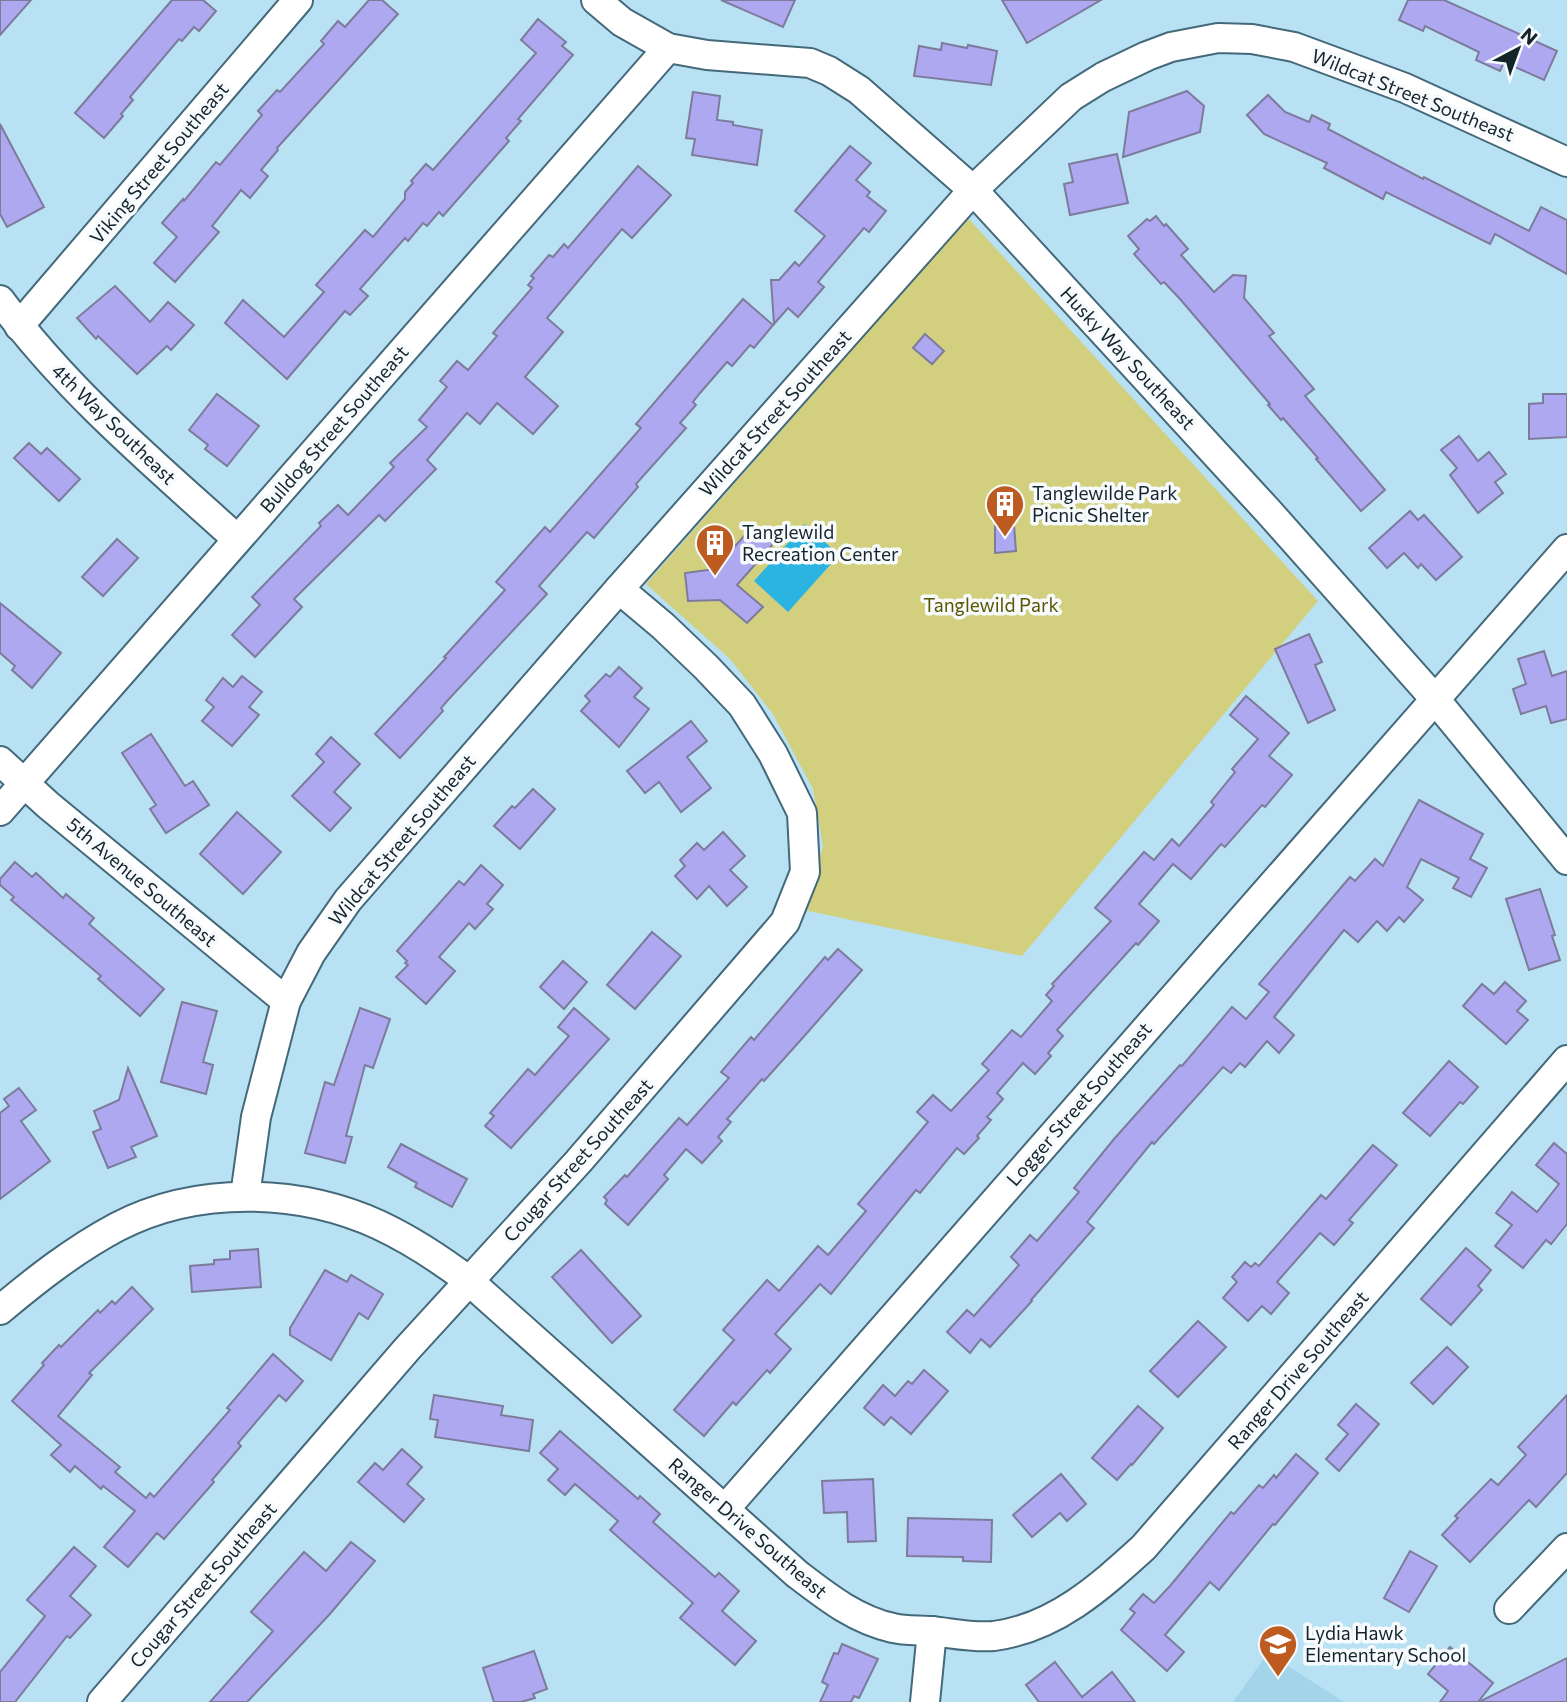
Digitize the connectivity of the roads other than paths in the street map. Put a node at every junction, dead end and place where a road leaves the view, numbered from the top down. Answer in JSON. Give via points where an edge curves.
{"nodes":[{"id":1,"x":298,"y":0,"type":"edge"},
{"id":2,"x":596,"y":0,"type":"edge"},
{"id":3,"x":668,"y":48,"type":"junction"},
{"id":4,"x":1567,"y":162,"type":"edge"},
{"id":5,"x":973,"y":190,"type":"junction"},
{"id":6,"x":0,"y":300,"type":"edge"},
{"id":7,"x":19,"y":326,"type":"junction"},
{"id":8,"x":237,"y":540,"type":"junction"},
{"id":9,"x":1567,"y":549,"type":"edge"},
{"id":10,"x":619,"y":589,"type":"junction"},
{"id":11,"x":1434,"y":698,"type":"junction"},
{"id":12,"x":0,"y":761,"type":"edge"},
{"id":13,"x":24,"y":783,"type":"junction"},
{"id":14,"x":0,"y":811,"type":"edge"},
{"id":15,"x":1567,"y":860,"type":"edge"},
{"id":16,"x":286,"y":1001,"type":"junction"},
{"id":17,"x":1567,"y":1060,"type":"edge"},
{"id":18,"x":245,"y":1196,"type":"junction"},
{"id":19,"x":469,"y":1281,"type":"junction"},
{"id":20,"x":0,"y":1310,"type":"edge"},
{"id":21,"x":725,"y":1509,"type":"junction"},
{"id":22,"x":1567,"y":1548,"type":"edge"},
{"id":23,"x":1509,"y":1609,"type":"dead end"},
{"id":24,"x":932,"y":1631,"type":"junction"},
{"id":25,"x":102,"y":1702,"type":"edge"},
{"id":26,"x":925,"y":1702,"type":"edge"}],
"edges":[{"from":1,"to":7,"type":"street","name":"Viking Street Southeast"},
{"from":2,"to":3,"type":"street","name":"Husky Way Southeast","via":[[622,22]]},
{"from":3,"to":5,"type":"street","name":"Husky Way Southeast","via":[[810,63],[829,71],[859,90]]},
{"from":3,"to":8,"type":"street","name":"Bulldog Street Southeast"},
{"from":4,"to":5,"type":"street","name":"Wildcat Street Southeast","via":[[1340,63],[1294,47],[1218,38],[1171,47],[1103,77],[1071,97]]},
{"from":5,"to":10,"type":"street","name":"Wildcat Street Southeast"},
{"from":5,"to":11,"type":"street","name":"Husky Way Southeast"},
{"from":6,"to":7,"type":"street","name":"4th Way Southeast"},
{"from":7,"to":8,"type":"street","name":"4th Way Southeast","via":[[122,436]]},
{"from":8,"to":13,"type":"street","name":"Bulldog Street Southeast"},
{"from":9,"to":11,"type":"street","name":"Logger Street Southeast"},
{"from":10,"to":16,"type":"street","name":"Wildcat Street Southeast","via":[[348,900],[311,953]]},
{"from":10,"to":19,"type":"street","name":"Cougar Street Southeast","via":[[742,705],[802,813],[805,872],[785,922],[764,950]]},
{"from":11,"to":15,"type":"street","name":"Husky Way Southeast"},
{"from":11,"to":21,"type":"street","name":"Logger Street Southeast"},
{"from":12,"to":13,"type":"street","name":"5th Avenue Southeast"},
{"from":13,"to":14,"type":"street","name":"Bulldog Street Southeast"},
{"from":13,"to":16,"type":"street","name":"5th Avenue Southeast"},
{"from":16,"to":18,"type":"street","name":"Wildcat Street Southeast","via":[[256,1117]]},
{"from":17,"to":24,"type":"street","name":"Ranger Drive Southeast","via":[[1143,1548],[1095,1591],[1018,1631],[993,1636]]},
{"from":18,"to":19,"type":"street","name":"Ranger Drive Southeast","via":[[289,1200],[377,1224],[433,1254]]},
{"from":18,"to":20,"type":"street","name":"Ranger Drive Southeast","via":[[167,1207],[117,1227],[42,1274]]},
{"from":19,"to":21,"type":"street","name":"Ranger Drive Southeast"},
{"from":19,"to":25,"type":"street","name":"Cougar Street Southeast"},
{"from":21,"to":24,"type":"street","name":"Ranger Drive Southeast","via":[[838,1604],[867,1621]]},
{"from":22,"to":23,"type":"street"},
{"from":24,"to":26,"type":"street"}]}
